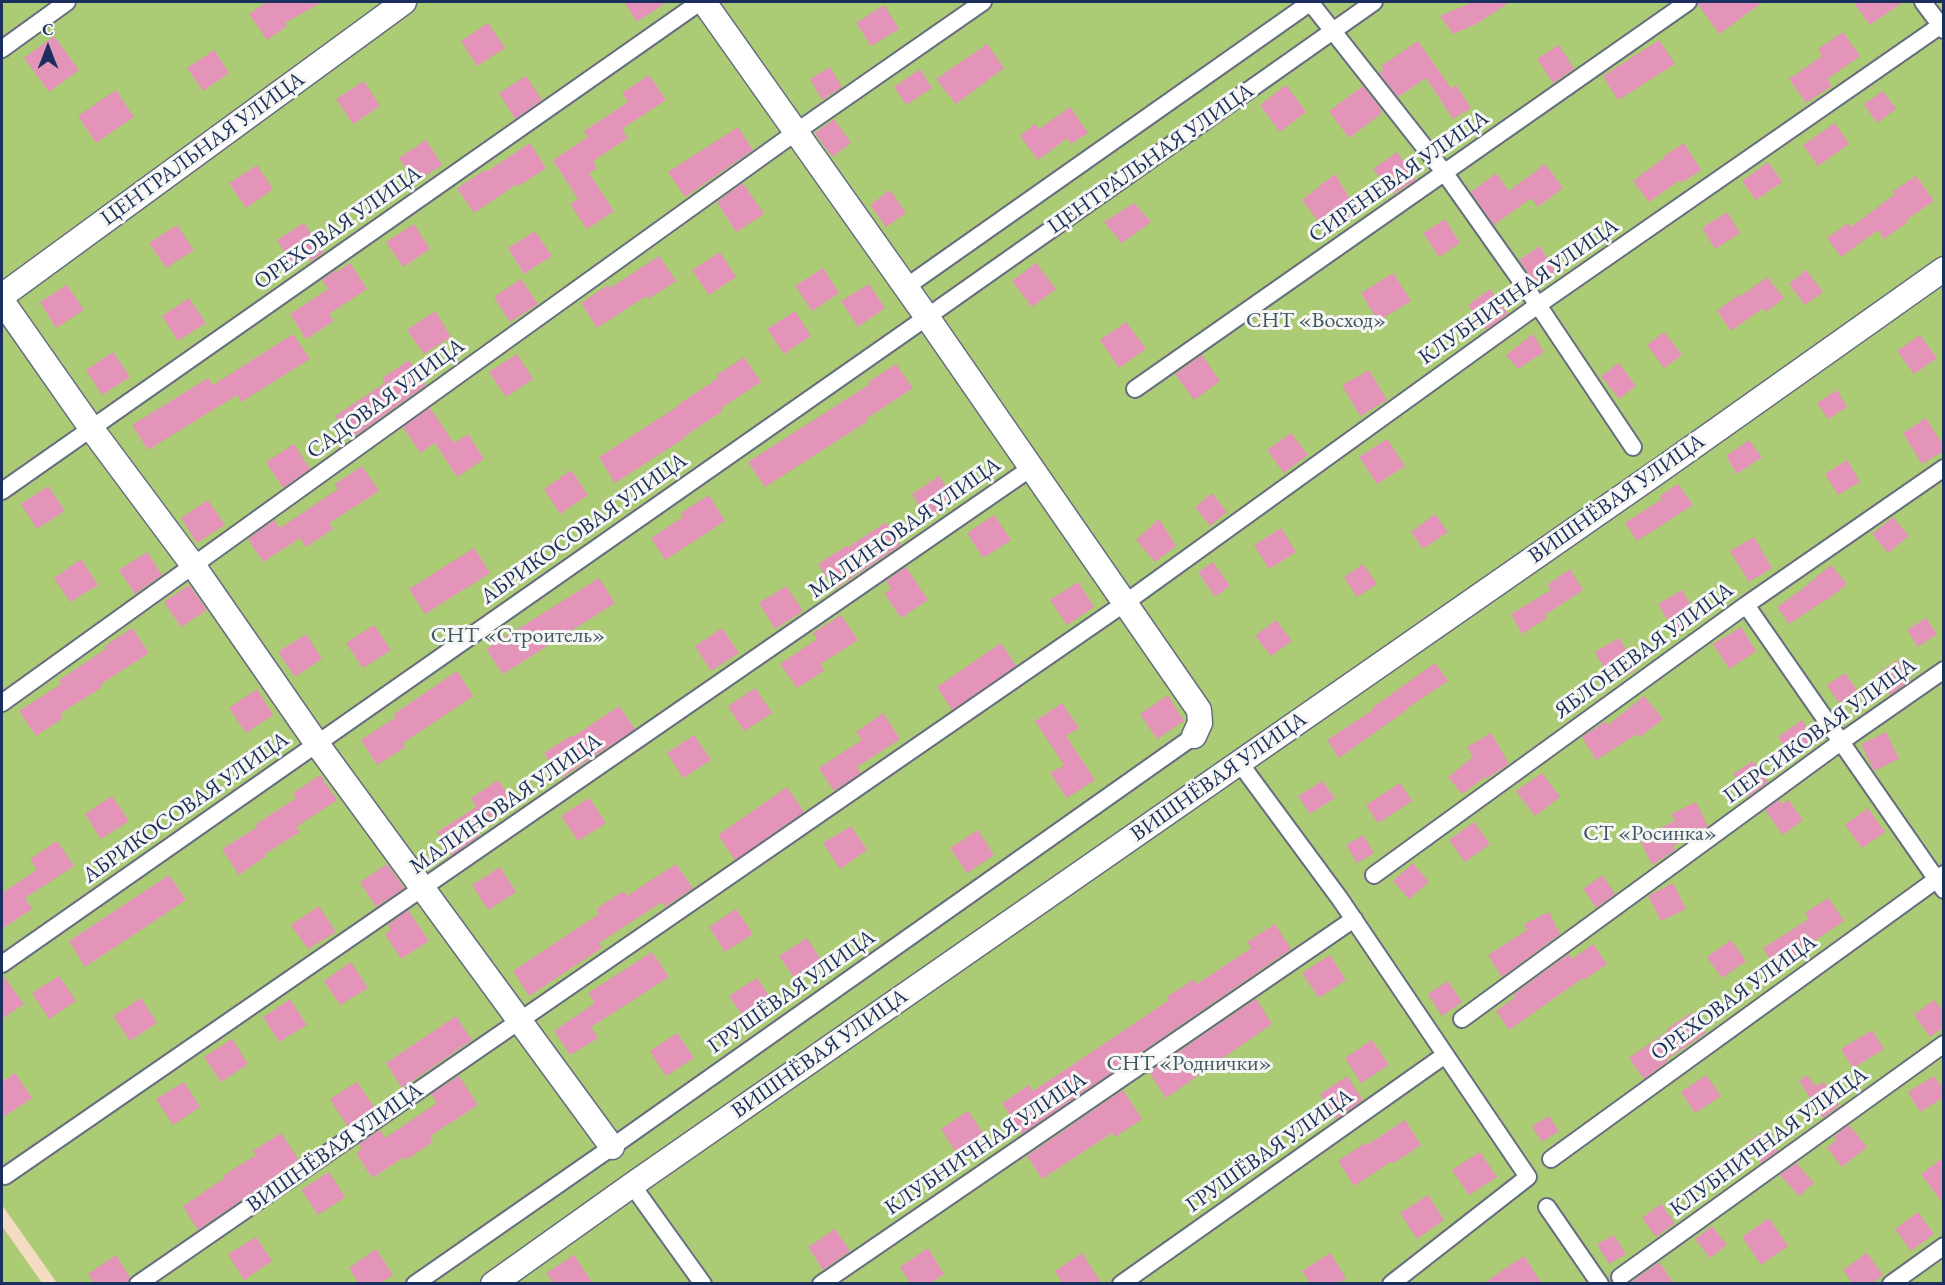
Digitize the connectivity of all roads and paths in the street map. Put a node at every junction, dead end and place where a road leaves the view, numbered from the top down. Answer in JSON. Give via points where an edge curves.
{"nodes":[{"id":1,"x":67,"y":2,"type":"edge"},
{"id":2,"x":404,"y":2,"type":"edge"},
{"id":3,"x":702,"y":2,"type":"edge"},
{"id":4,"x":983,"y":2,"type":"edge"},
{"id":5,"x":1310,"y":2,"type":"edge"},
{"id":6,"x":1374,"y":2,"type":"edge"},
{"id":7,"x":1688,"y":2,"type":"edge"},
{"id":8,"x":1923,"y":2,"type":"edge"},
{"id":9,"x":1942,"y":26,"type":"edge"},
{"id":10,"x":1332,"y":31,"type":"junction"},
{"id":11,"x":2,"y":49,"type":"edge"},
{"id":12,"x":796,"y":132,"type":"junction"},
{"id":13,"x":1444,"y":172,"type":"junction"},
{"id":14,"x":1944,"y":268,"type":"edge"},
{"id":15,"x":906,"y":287,"type":"junction"},
{"id":16,"x":2,"y":296,"type":"edge"},
{"id":17,"x":2,"y":300,"type":"edge"},
{"id":18,"x":1538,"y":305,"type":"junction"},
{"id":19,"x":927,"y":317,"type":"junction"},
{"id":20,"x":1135,"y":389,"type":"dead end"},
{"id":21,"x":91,"y":428,"type":"junction"},
{"id":22,"x":1633,"y":447,"type":"dead end"},
{"id":23,"x":1031,"y":468,"type":"junction"},
{"id":24,"x":1944,"y":468,"type":"edge"},
{"id":25,"x":2,"y":491,"type":"edge"},
{"id":26,"x":193,"y":565,"type":"junction"},
{"id":27,"x":1125,"y":603,"type":"junction"},
{"id":28,"x":1746,"y":605,"type":"junction"},
{"id":29,"x":1944,"y":670,"type":"edge"},
{"id":30,"x":2,"y":704,"type":"edge"},
{"id":31,"x":1194,"y":736,"type":"joint"},
{"id":32,"x":1842,"y":741,"type":"junction"},
{"id":33,"x":316,"y":744,"type":"junction"},
{"id":34,"x":1239,"y":762,"type":"junction"},
{"id":35,"x":1374,"y":875,"type":"dead end"},
{"id":36,"x":1941,"y":881,"type":"edge"},
{"id":37,"x":423,"y":889,"type":"junction"},
{"id":38,"x":1353,"y":919,"type":"junction"},
{"id":39,"x":2,"y":964,"type":"edge"},
{"id":40,"x":1462,"y":1019,"type":"dead end"},
{"id":41,"x":520,"y":1021,"type":"junction"},
{"id":42,"x":1944,"y":1044,"type":"edge"},
{"id":43,"x":1445,"y":1055,"type":"junction"},
{"id":44,"x":612,"y":1148,"type":"junction"},
{"id":45,"x":1551,"y":1159,"type":"dead end"},
{"id":46,"x":5,"y":1176,"type":"dead end"},
{"id":47,"x":632,"y":1185,"type":"junction"},
{"id":48,"x":1548,"y":1207,"type":"dead end"},
{"id":49,"x":1944,"y":1246,"type":"edge"},
{"id":50,"x":1620,"y":1277,"type":"dead end"},
{"id":51,"x":138,"y":1284,"type":"edge"},
{"id":52,"x":415,"y":1284,"type":"edge"},
{"id":53,"x":493,"y":1284,"type":"edge"},
{"id":54,"x":703,"y":1284,"type":"edge"},
{"id":55,"x":821,"y":1284,"type":"edge"},
{"id":56,"x":1121,"y":1284,"type":"edge"},
{"id":57,"x":1391,"y":1284,"type":"edge"},
{"id":58,"x":1600,"y":1284,"type":"edge"},
{"id":59,"x":1891,"y":1284,"type":"edge"}],
"edges":[{"from":1,"to":11,"type":"street"},
{"from":2,"to":16,"type":"street","name":"ЦЕНТРАЛЬНАЯ УЛИЦА"},
{"from":3,"to":12,"type":"street"},
{"from":3,"to":21,"type":"street","name":"ОРЕХОВАЯ УЛИЦА"},
{"from":4,"to":12,"type":"street"},
{"from":5,"to":10,"type":"street"},
{"from":5,"to":15,"type":"street","name":"ЦЕНТРАЛЬНАЯ УЛИЦА"},
{"from":6,"to":10,"type":"street","name":"ЦЕНТРАЛЬНАЯ УЛИЦА"},
{"from":7,"to":13,"type":"street","name":"СИРЕНЕВАЯ УЛИЦА"},
{"from":8,"to":9,"type":"street"},
{"from":9,"to":18,"type":"street","name":"КЛУБНИЧНАЯ УЛИЦА"},
{"from":10,"to":13,"type":"street"},
{"from":10,"to":19,"type":"street","name":"ЦЕНТРАЛЬНАЯ УЛИЦА"},
{"from":12,"to":15,"type":"street"},
{"from":12,"to":26,"type":"street","name":"САДОВАЯ УЛИЦА"},
{"from":13,"to":18,"type":"street"},
{"from":13,"to":20,"type":"street","name":"СИРЕНЕВАЯ УЛИЦА"},
{"from":14,"to":34,"type":"street","name":"ВИШНЁВАЯ УЛИЦА"},
{"from":15,"to":19,"type":"street"},
{"from":17,"to":21,"type":"street"},
{"from":18,"to":22,"type":"street"},
{"from":18,"to":27,"type":"street","name":"КЛУБНИЧНАЯ УЛИЦА"},
{"from":19,"to":23,"type":"street"},
{"from":19,"to":33,"type":"street","name":"АБРИКОСОВАЯ УЛИЦА"},
{"from":21,"to":25,"type":"street","name":"ОРЕХОВАЯ УЛИЦА"},
{"from":21,"to":26,"type":"street"},
{"from":23,"to":27,"type":"street"},
{"from":23,"to":37,"type":"street","name":"МАЛИНОВАЯ УЛИЦА"},
{"from":24,"to":28,"type":"street","name":"ЯБЛОНЕВАЯ УЛИЦА"},
{"from":26,"to":30,"type":"street","name":"САДОВАЯ УЛИЦА"},
{"from":26,"to":33,"type":"street"},
{"from":27,"to":31,"type":"street","via":[[1198,710],[1200,723]]},
{"from":27,"to":41,"type":"street","name":"ВИШНЁВАЯ УЛИЦА"},
{"from":28,"to":32,"type":"street"},
{"from":28,"to":35,"type":"street","name":"ЯБЛОНЕВАЯ УЛИЦА"},
{"from":29,"to":32,"type":"street","name":"ПЕРСИКОВАЯ УЛИЦА"},
{"from":31,"to":44,"type":"street","name":"ГРУШЁВАЯ УЛИЦА"},
{"from":32,"to":36,"type":"street"},
{"from":32,"to":40,"type":"street","name":"ПЕРСИКОВАЯ УЛИЦА"},
{"from":33,"to":37,"type":"street"},
{"from":33,"to":39,"type":"street","name":"АБРИКОСОВАЯ УЛИЦА"},
{"from":34,"to":38,"type":"street"},
{"from":34,"to":47,"type":"street","name":"ВИШНЁВАЯ УЛИЦА"},
{"from":36,"to":45,"type":"street","name":"ОРЕХОВАЯ УЛИЦА"},
{"from":37,"to":41,"type":"street"},
{"from":37,"to":46,"type":"street","name":"МАЛИНОВАЯ УЛИЦА"},
{"from":38,"to":43,"type":"street"},
{"from":38,"to":55,"type":"street","name":"КЛУБНИЧНАЯ УЛИЦА"},
{"from":41,"to":44,"type":"street"},
{"from":41,"to":51,"type":"street","name":"ВИШНЁВАЯ УЛИЦА"},
{"from":42,"to":50,"type":"street","name":"КЛУБНИЧНАЯ УЛИЦА"},
{"from":43,"to":56,"type":"street","name":"ГРУШЁВАЯ УЛИЦА"},
{"from":43,"to":57,"type":"street","via":[[1527,1177]]},
{"from":44,"to":52,"type":"street","name":"ГРУШЁВАЯ УЛИЦА"},
{"from":47,"to":53,"type":"street","name":"ВИШНЁВАЯ УЛИЦА"},
{"from":47,"to":54,"type":"street"},
{"from":48,"to":58,"type":"street"},
{"from":49,"to":59,"type":"street"}]}
